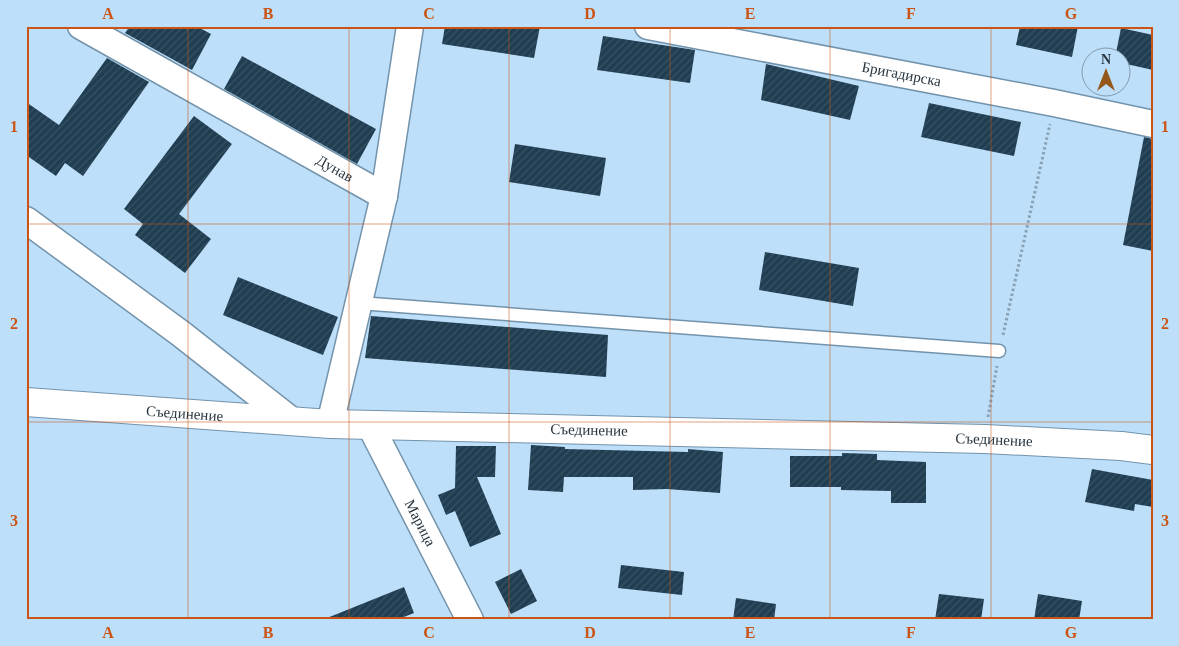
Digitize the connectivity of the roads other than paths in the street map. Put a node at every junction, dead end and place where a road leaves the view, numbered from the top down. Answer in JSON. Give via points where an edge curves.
{"nodes":[{"id":1,"x":81,"y":26,"type":"edge"},
{"id":2,"x":410,"y":26,"type":"edge"},
{"id":3,"x":648,"y":26,"type":"edge"},
{"id":4,"x":695,"y":30,"type":"edge"},
{"id":5,"x":1153,"y":124,"type":"edge"},
{"id":6,"x":384,"y":196,"type":"junction"},
{"id":7,"x":26,"y":220,"type":"edge"},
{"id":8,"x":358,"y":304,"type":"junction"},
{"id":9,"x":999,"y":352,"type":"road end"},
{"id":10,"x":26,"y":402,"type":"edge"},
{"id":11,"x":292,"y":421,"type":"junction"},
{"id":12,"x":330,"y":424,"type":"junction"},
{"id":13,"x":370,"y":425,"type":"junction"},
{"id":14,"x":1153,"y":450,"type":"edge"},
{"id":15,"x":470,"y":620,"type":"edge"}],
"edges":[{"from":1,"to":6,"type":"street","name":"Дунав"},
{"from":2,"to":6,"type":"street"},
{"from":3,"to":4,"type":"street","name":"Бригадирска"},
{"from":4,"to":5,"type":"street","name":"Бригадирска"},
{"from":6,"to":8,"type":"street"},
{"from":7,"to":11,"type":"street","via":[[180,333]]},
{"from":8,"to":9,"type":"lane"},
{"from":8,"to":12,"type":"street"},
{"from":10,"to":11,"type":"street","name":"Съединение"},
{"from":11,"to":12,"type":"street","name":"Съединение"},
{"from":12,"to":13,"type":"street","name":"Съединение"},
{"from":13,"to":14,"type":"street","name":"Съединение","via":[[984,440]]},
{"from":13,"to":15,"type":"street","name":"Марица"}]}
